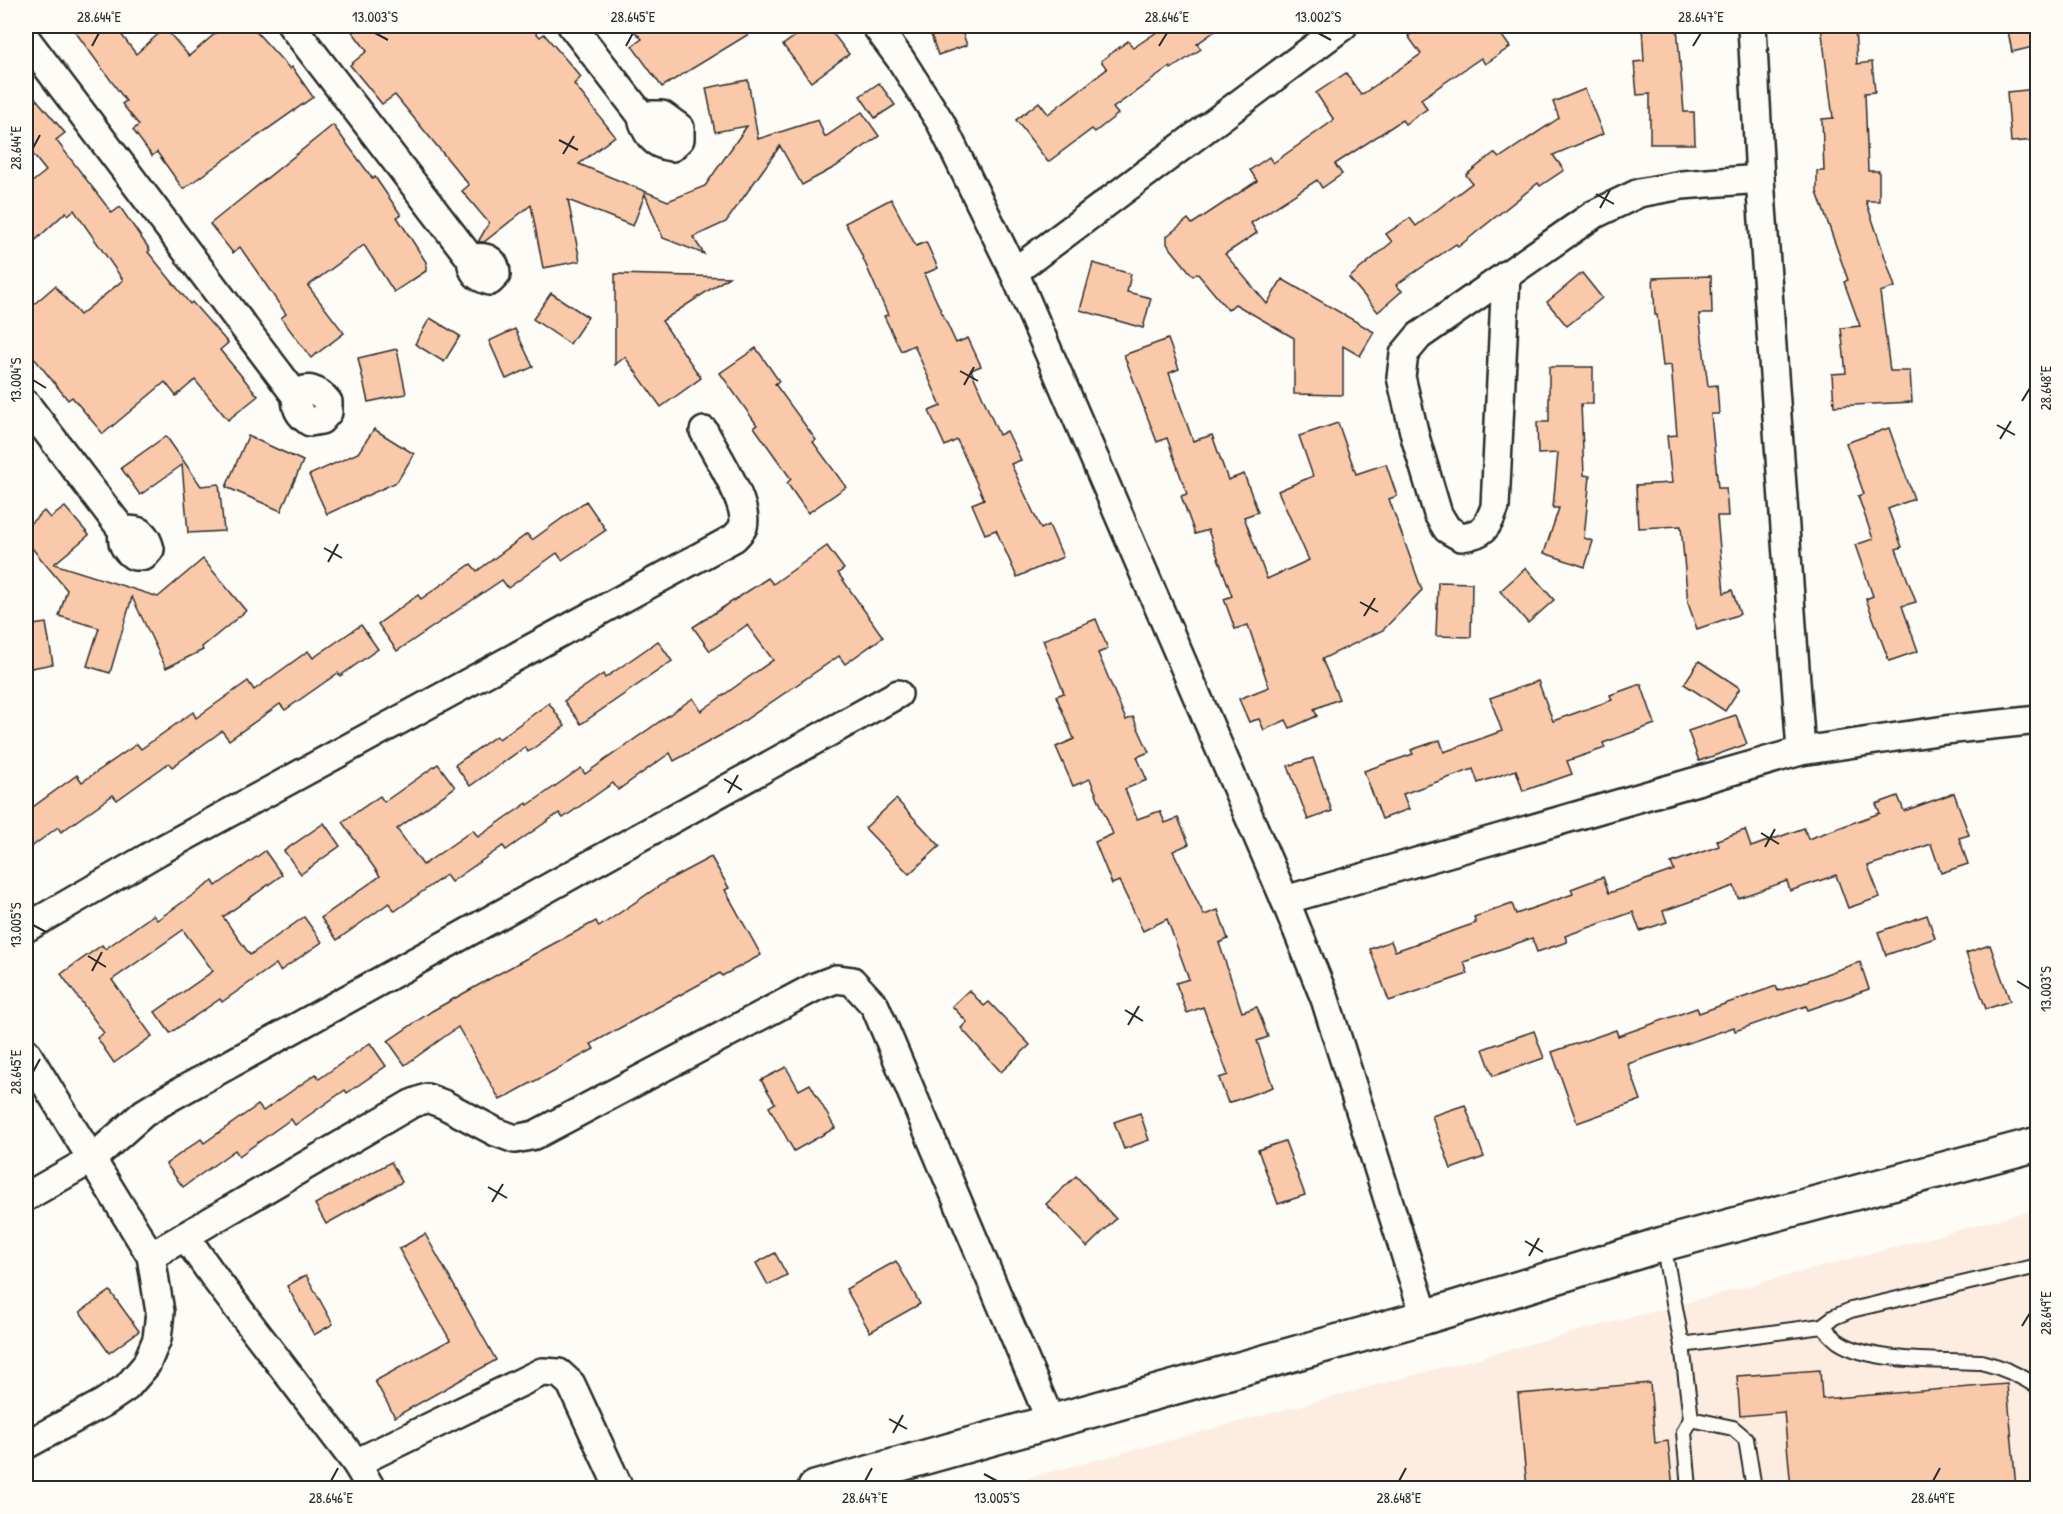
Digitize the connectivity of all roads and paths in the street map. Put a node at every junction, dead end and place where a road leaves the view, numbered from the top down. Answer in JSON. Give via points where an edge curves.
{"nodes":[{"id":1,"x":292,"y":26,"type":"edge"},
{"id":2,"x":572,"y":26,"type":"edge"},
{"id":3,"x":876,"y":26,"type":"edge"},
{"id":4,"x":1343,"y":26,"type":"edge"},
{"id":5,"x":1752,"y":26,"type":"edge"},
{"id":6,"x":26,"y":39,"type":"edge"},
{"id":7,"x":641,"y":115,"type":"dead end"},
{"id":8,"x":1760,"y":179,"type":"junction"},
{"id":9,"x":471,"y":258,"type":"dead end"},
{"id":10,"x":1014,"y":272,"type":"junction"},
{"id":11,"x":1506,"y":275,"type":"junction"},
{"id":12,"x":296,"y":396,"type":"dead end"},
{"id":13,"x":26,"y":404,"type":"edge"},
{"id":14,"x":704,"y":431,"type":"dead end"},
{"id":15,"x":123,"y":531,"type":"dead end"},
{"id":16,"x":898,"y":694,"type":"dead end"},
{"id":17,"x":2037,"y":720,"type":"edge"},
{"id":18,"x":1801,"y":751,"type":"junction"},
{"id":19,"x":1285,"y":900,"type":"junction"},
{"id":20,"x":26,"y":928,"type":"edge"},
{"id":21,"x":26,"y":1052,"type":"edge"},
{"id":22,"x":2037,"y":1144,"type":"edge"},
{"id":23,"x":92,"y":1159,"type":"junction"},
{"id":24,"x":26,"y":1197,"type":"edge"},
{"id":25,"x":185,"y":1236,"type":"junction"},
{"id":26,"x":1663,"y":1244,"type":"junction"},
{"id":27,"x":151,"y":1256,"type":"junction"},
{"id":28,"x":2037,"y":1266,"type":"edge"},
{"id":29,"x":1425,"y":1317,"type":"junction"},
{"id":30,"x":1822,"y":1326,"type":"junction"},
{"id":31,"x":1682,"y":1345,"type":"junction"},
{"id":32,"x":2037,"y":1387,"type":"edge"},
{"id":33,"x":1691,"y":1419,"type":"junction"},
{"id":34,"x":1051,"y":1422,"type":"junction"},
{"id":35,"x":26,"y":1444,"type":"edge"},
{"id":36,"x":356,"y":1463,"type":"junction"},
{"id":37,"x":371,"y":1488,"type":"edge"},
{"id":38,"x":619,"y":1488,"type":"edge"},
{"id":39,"x":815,"y":1488,"type":"edge"},
{"id":40,"x":1689,"y":1488,"type":"edge"},
{"id":41,"x":1754,"y":1488,"type":"edge"}],
"edges":[{"from":1,"to":9,"type":"street"},
{"from":2,"to":7,"type":"street"},
{"from":3,"to":10,"type":"street","via":[[941,123]]},
{"from":4,"to":10,"type":"street"},
{"from":5,"to":8,"type":"street"},
{"from":6,"to":12,"type":"street"},
{"from":8,"to":11,"type":"street","via":[[1682,185],[1640,193],[1593,214]]},
{"from":8,"to":18,"type":"street"},
{"from":10,"to":19,"type":"street"},
{"from":11,"to":11,"type":"street","via":[[1419,336],[1404,354],[1401,377],[1438,514],[1447,529],[1461,537],[1477,535],[1488,525],[1495,507]]},
{"from":13,"to":15,"type":"street"},
{"from":14,"to":20,"type":"street","via":[[742,502],[742,529],[734,538]]},
{"from":16,"to":23,"type":"street","via":[[167,1099],[144,1113]]},
{"from":17,"to":18,"type":"street"},
{"from":18,"to":19,"type":"street"},
{"from":19,"to":29,"type":"street","via":[[1325,999]]},
{"from":21,"to":23,"type":"street"},
{"from":22,"to":26,"type":"street"},
{"from":23,"to":24,"type":"street"},
{"from":23,"to":27,"type":"street"},
{"from":25,"to":27,"type":"street"},
{"from":25,"to":34,"type":"street","via":[[411,1104],[428,1098],[515,1139],[535,1135],[815,987],[836,979],[852,981],[875,1006]]},
{"from":25,"to":36,"type":"street"},
{"from":26,"to":29,"type":"street"},
{"from":26,"to":31,"type":"lane"},
{"from":27,"to":35,"type":"street","via":[[160,1312],[157,1339],[146,1365],[127,1388]]},
{"from":28,"to":30,"type":"lane","via":[[1851,1310]]},
{"from":29,"to":34,"type":"street"},
{"from":30,"to":31,"type":"lane"},
{"from":30,"to":32,"type":"lane","via":[[1839,1342],[1855,1349],[1883,1356],[1982,1362],[1996,1365]]},
{"from":31,"to":33,"type":"lane"},
{"from":33,"to":40,"type":"lane","via":[[1684,1432]]},
{"from":33,"to":41,"type":"lane","via":[[1733,1428],[1746,1439]]},
{"from":34,"to":39,"type":"street"},
{"from":36,"to":37,"type":"street"},
{"from":36,"to":38,"type":"street","via":[[542,1372],[559,1373],[571,1384]]}]}
